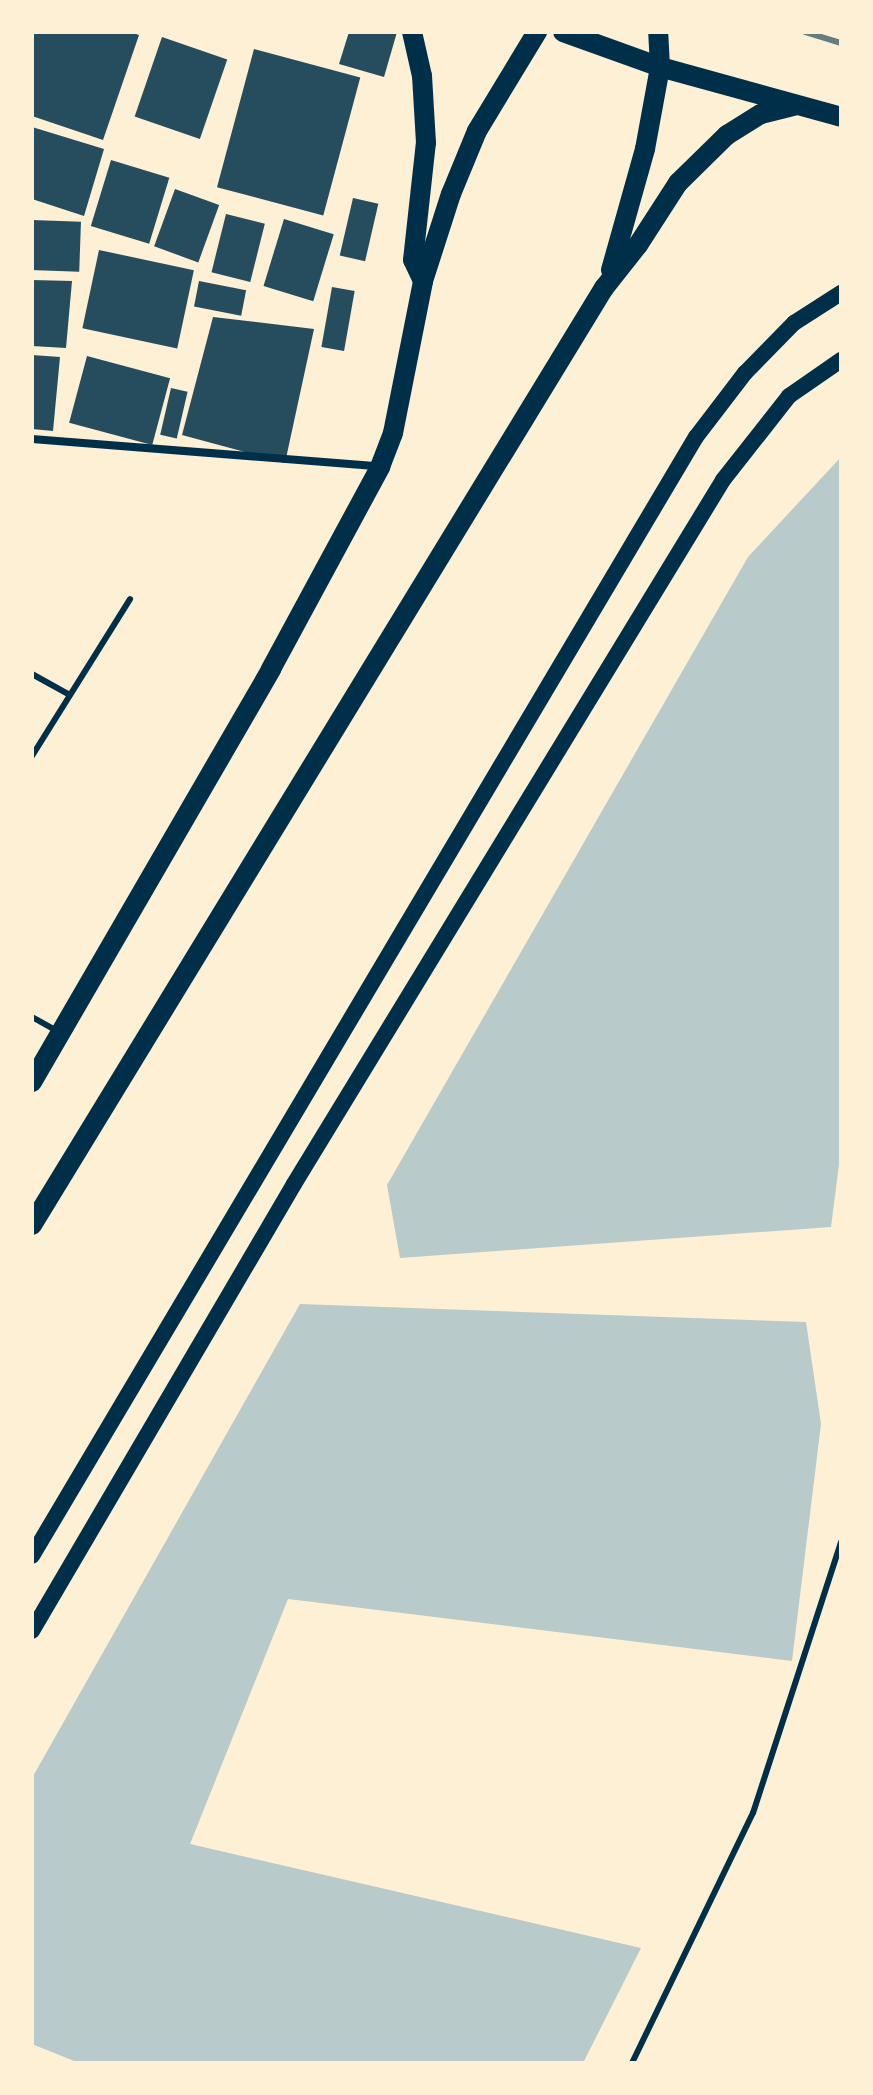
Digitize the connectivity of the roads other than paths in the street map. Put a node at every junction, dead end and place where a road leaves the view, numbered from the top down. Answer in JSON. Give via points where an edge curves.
{"nodes":[{"id":1,"x":412,"y":32,"type":"edge"},
{"id":2,"x":537,"y":32,"type":"edge"},
{"id":3,"x":563,"y":32,"type":"edge"},
{"id":4,"x":658,"y":32,"type":"edge"},
{"id":5,"x":660,"y":67,"type":"junction"},
{"id":6,"x":794,"y":106,"type":"junction"},
{"id":7,"x":841,"y":117,"type":"edge"},
{"id":8,"x":423,"y":281,"type":"junction"},
{"id":9,"x":604,"y":288,"type":"junction"},
{"id":10,"x":841,"y":293,"type":"edge"},
{"id":11,"x":841,"y":360,"type":"edge"},
{"id":12,"x":32,"y":439,"type":"edge"},
{"id":13,"x":380,"y":467,"type":"junction"},
{"id":14,"x":130,"y":599,"type":"dead end"},
{"id":15,"x":32,"y":674,"type":"edge"},
{"id":16,"x":70,"y":695,"type":"junction"},
{"id":17,"x":32,"y":756,"type":"edge"},
{"id":18,"x":32,"y":1017,"type":"edge"},
{"id":19,"x":62,"y":1034,"type":"junction"},
{"id":20,"x":32,"y":1082,"type":"edge"},
{"id":21,"x":32,"y":1225,"type":"edge"},
{"id":22,"x":841,"y":1542,"type":"edge"},
{"id":23,"x":32,"y":1556,"type":"edge"},
{"id":24,"x":32,"y":1631,"type":"edge"},
{"id":25,"x":632,"y":2063,"type":"edge"}],
"edges":[{"from":1,"to":8,"type":"main road","via":[[422,76],[426,143],[413,260]]},
{"from":2,"to":8,"type":"main road","via":[[477,131]]},
{"from":3,"to":5,"type":"main road"},
{"from":4,"to":5,"type":"main road"},
{"from":5,"to":6,"type":"main road"},
{"from":5,"to":9,"type":"main road","via":[[633,203]]},
{"from":6,"to":7,"type":"main road"},
{"from":6,"to":9,"type":"main road","via":[[761,114],[727,135],[678,183]]},
{"from":8,"to":13,"type":"main road","via":[[393,433]]},
{"from":9,"to":21,"type":"main road"},
{"from":10,"to":23,"type":"main road","via":[[794,323],[745,373],[696,437]]},
{"from":11,"to":24,"type":"main road","via":[[789,396],[723,480],[294,1184]]},
{"from":12,"to":13,"type":"street"},
{"from":13,"to":19,"type":"main road"},
{"from":14,"to":16,"type":"lane"},
{"from":15,"to":16,"type":"lane"},
{"from":16,"to":17,"type":"lane"},
{"from":18,"to":19,"type":"lane"},
{"from":19,"to":20,"type":"main road"},
{"from":22,"to":25,"type":"lane","via":[[753,1813]]}]}
